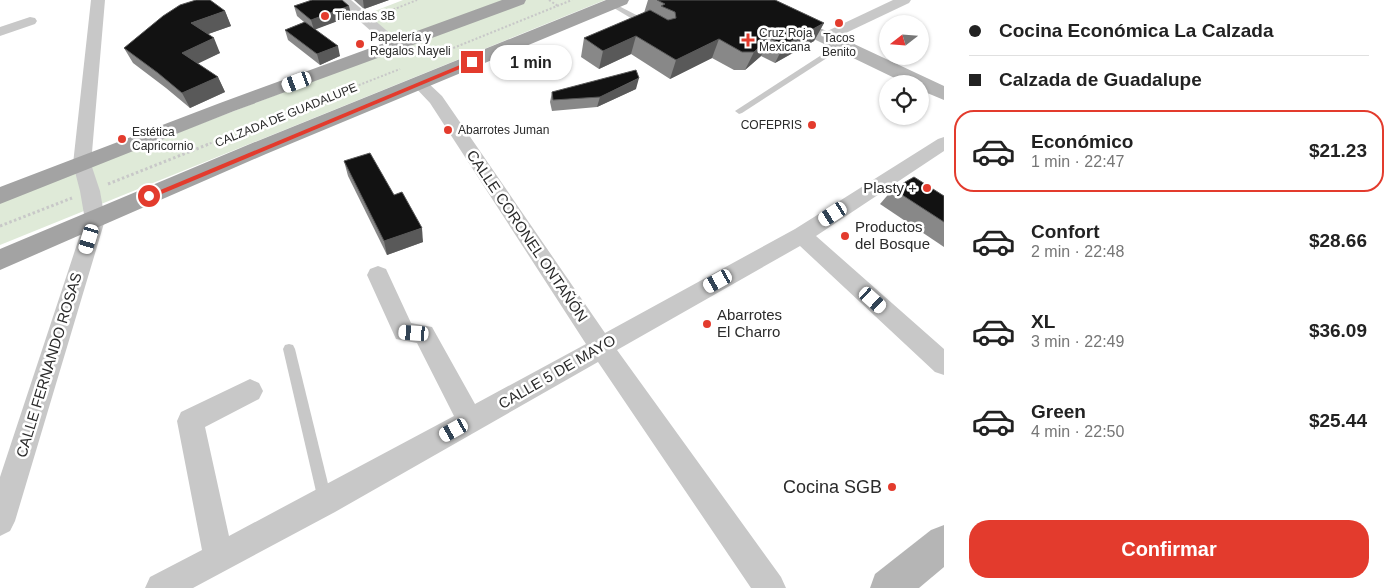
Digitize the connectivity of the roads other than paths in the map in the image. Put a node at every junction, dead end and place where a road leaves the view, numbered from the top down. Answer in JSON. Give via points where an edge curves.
{"nodes":[{"id":1,"x":98,"y":0,"type":"edge"},
{"id":2,"x":342,"y":0,"type":"edge"},
{"id":3,"x":518,"y":0,"type":"edge"},
{"id":4,"x":747,"y":0,"type":"edge"},
{"id":5,"x":904,"y":0,"type":"edge"},
{"id":6,"x":616,"y":2,"type":"edge"},
{"id":7,"x":30,"y":21,"type":"dead end"},
{"id":8,"x":658,"y":30,"type":"edge"},
{"id":9,"x":0,"y":32,"type":"edge"},
{"id":10,"x":826,"y":37,"type":"junction"},
{"id":11,"x":395,"y":45,"type":"junction"},
{"id":12,"x":843,"y":45,"type":"junction"},
{"id":13,"x":412,"y":76,"type":"junction"},
{"id":14,"x":944,"y":94,"type":"edge"},
{"id":15,"x":739,"y":111,"type":"dead end"},
{"id":16,"x":944,"y":143,"type":"edge"},
{"id":17,"x":82,"y":164,"type":"junction"},
{"id":18,"x":0,"y":196,"type":"edge"},
{"id":19,"x":94,"y":220,"type":"junction"},
{"id":20,"x":802,"y":235,"type":"junction"},
{"id":21,"x":0,"y":260,"type":"edge"},
{"id":22,"x":378,"y":275,"type":"dead end"},
{"id":23,"x":601,"y":347,"type":"junction"},
{"id":24,"x":289,"y":349,"type":"dead end"},
{"id":25,"x":944,"y":364,"type":"edge"},
{"id":26,"x":250,"y":391,"type":"dead end"},
{"id":27,"x":470,"y":421,"type":"junction"},
{"id":28,"x":325,"y":502,"type":"junction"},
{"id":29,"x":0,"y":521,"type":"edge"},
{"id":30,"x":944,"y":543,"type":"edge"},
{"id":31,"x":219,"y":557,"type":"junction"},
{"id":32,"x":162,"y":588,"type":"edge"},
{"id":33,"x":770,"y":588,"type":"edge"},
{"id":34,"x":889,"y":588,"type":"edge"}],
"edges":[{"from":1,"to":17,"type":"street","name":"CALLE FERNANDO ROSAS"},
{"from":2,"to":11,"type":"street"},
{"from":3,"to":11,"type":"main road","name":"CALZADA DE GUADALUPE"},
{"from":4,"to":10,"type":"street"},
{"from":5,"to":10,"type":"street"},
{"from":6,"to":8,"type":"lane"},
{"from":6,"to":13,"type":"main road","name":"CALZADA DE GUADALUPE"},
{"from":7,"to":9,"type":"street"},
{"from":10,"to":12,"type":"street"},
{"from":11,"to":17,"type":"main road","name":"CALZADA DE GUADALUPE"},
{"from":12,"to":14,"type":"street"},
{"from":12,"to":15,"type":"lane"},
{"from":13,"to":19,"type":"main road","name":"CALZADA DE GUADALUPE","via":[[258,150]]},
{"from":13,"to":23,"type":"street","name":"CALLE CORONEL ONTAÑÓN","via":[[436,100]]},
{"from":16,"to":20,"type":"street","name":"CALLE 5 DE MAYO"},
{"from":17,"to":18,"type":"main road","name":"CALZADA DE GUADALUPE"},
{"from":17,"to":19,"type":"street","name":"CALLE FERNANDO ROSAS"},
{"from":19,"to":21,"type":"main road","name":"CALZADA DE GUADALUPE"},
{"from":19,"to":29,"type":"street","name":"CALLE FERNANDO ROSAS"},
{"from":20,"to":23,"type":"street","name":"CALLE 5 DE MAYO"},
{"from":20,"to":25,"type":"street"},
{"from":22,"to":27,"type":"street","via":[[404,332],[424,334]]},
{"from":23,"to":27,"type":"street","name":"CALLE 5 DE MAYO"},
{"from":23,"to":33,"type":"street","name":"CALLE CORONEL ONTAÑÓN"},
{"from":24,"to":28,"type":"lane"},
{"from":26,"to":31,"type":"street","via":[[190,421]]},
{"from":27,"to":28,"type":"street","name":"CALLE 5 DE MAYO"},
{"from":28,"to":31,"type":"street","name":"CALLE 5 DE MAYO"},
{"from":30,"to":34,"type":"street"},
{"from":31,"to":32,"type":"street","name":"CALLE 5 DE MAYO"}]}
